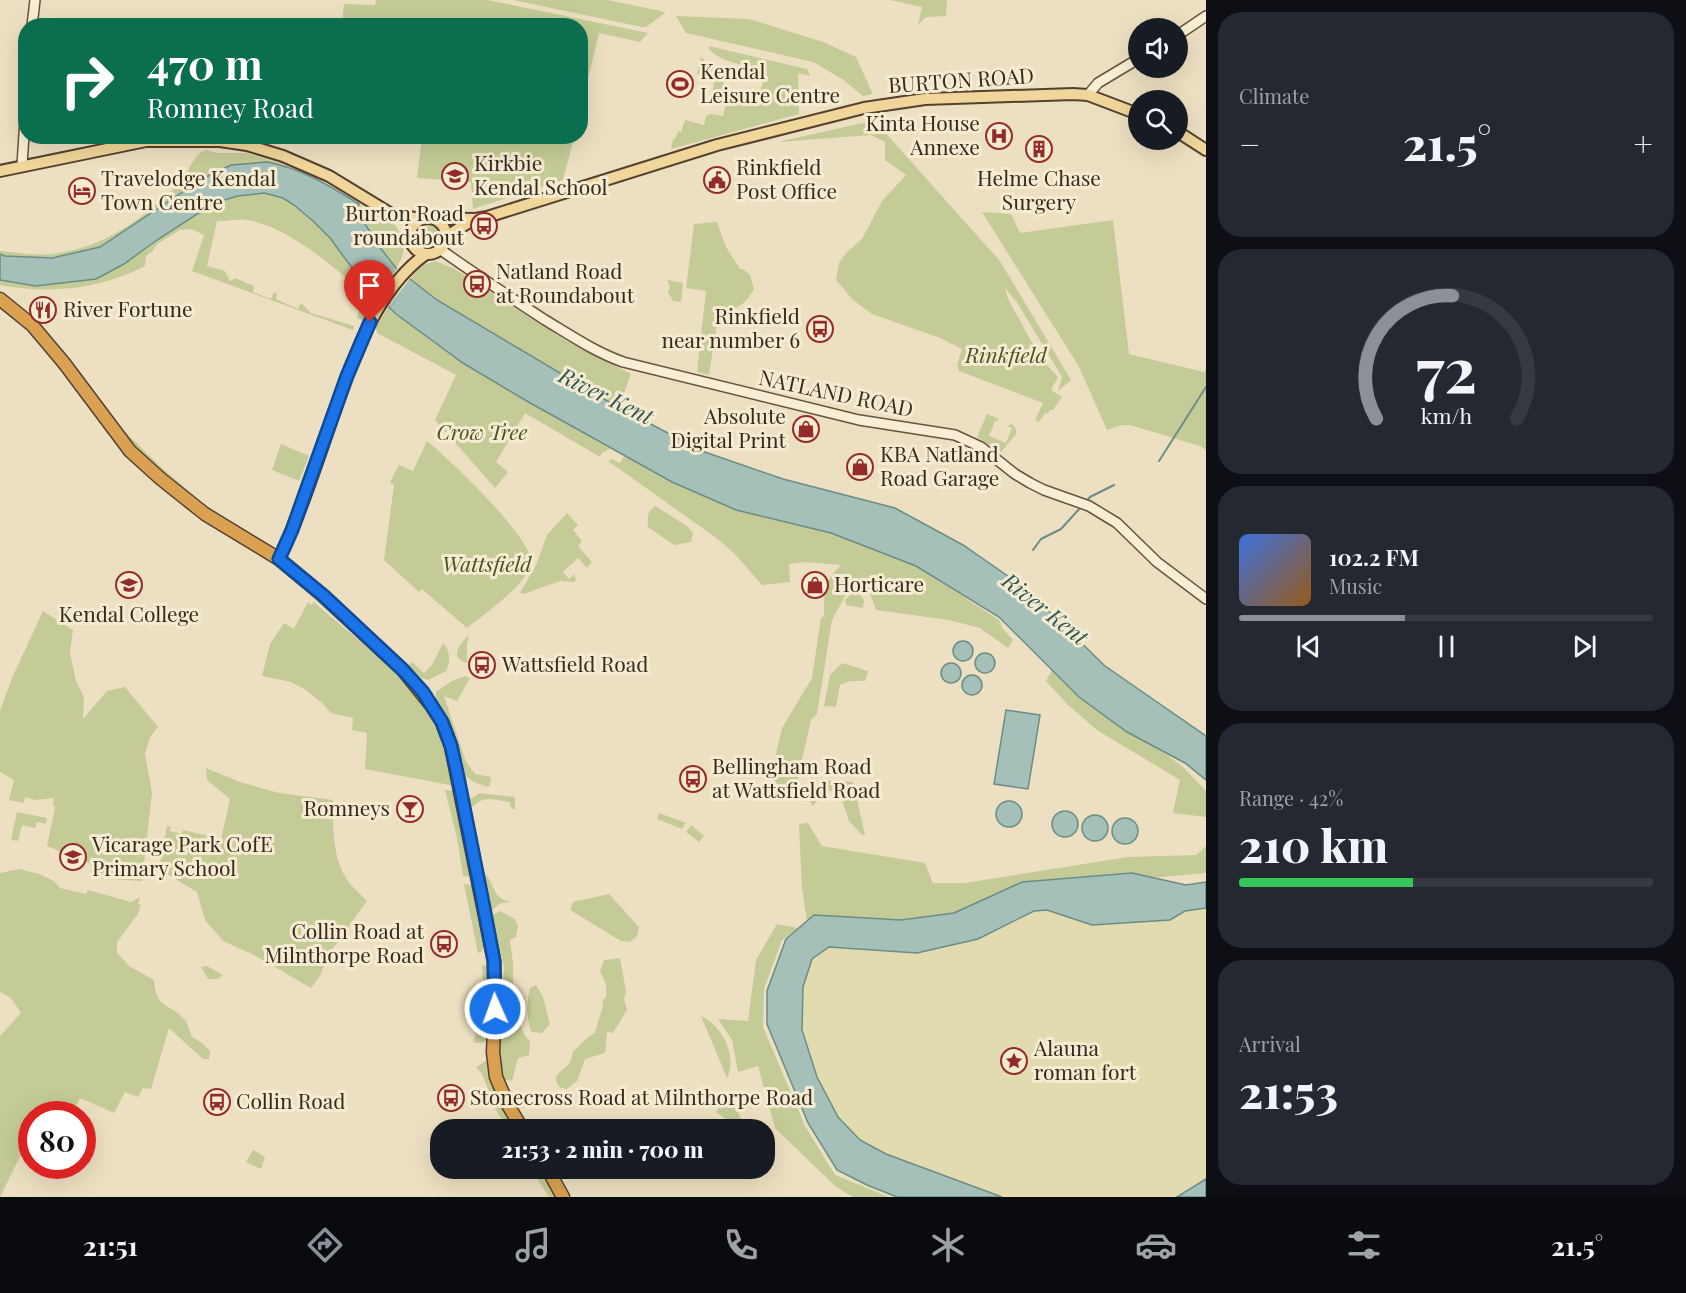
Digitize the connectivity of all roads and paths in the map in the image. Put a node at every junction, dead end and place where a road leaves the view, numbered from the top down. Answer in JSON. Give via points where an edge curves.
{"nodes":[{"id":1,"x":34,"y":0,"type":"edge"},
{"id":2,"x":1206,"y":16,"type":"edge"},
{"id":3,"x":33,"y":18,"type":"edge"},
{"id":4,"x":1188,"y":28,"type":"edge"},
{"id":5,"x":1128,"y":65,"type":"edge"},
{"id":6,"x":1088,"y":95,"type":"junction"},
{"id":7,"x":1128,"y":110,"type":"edge"},
{"id":8,"x":1188,"y":138,"type":"edge"},
{"id":9,"x":23,"y":144,"type":"edge"},
{"id":10,"x":130,"y":144,"type":"edge"},
{"id":11,"x":240,"y":144,"type":"edge"},
{"id":12,"x":1206,"y":150,"type":"edge"},
{"id":13,"x":22,"y":165,"type":"junction"},
{"id":14,"x":0,"y":171,"type":"edge"},
{"id":15,"x":393,"y":215,"type":"junction"},
{"id":16,"x":427,"y":218,"type":"junction"},
{"id":17,"x":474,"y":219,"type":"junction"},
{"id":18,"x":447,"y":237,"type":"junction"},
{"id":19,"x":411,"y":239,"type":"junction"},
{"id":20,"x":441,"y":250,"type":"junction"},
{"id":21,"x":426,"y":254,"type":"junction"},
{"id":22,"x":410,"y":263,"type":"junction"},
{"id":23,"x":0,"y":299,"type":"edge"},
{"id":24,"x":279,"y":559,"type":"junction"},
{"id":25,"x":1206,"y":599,"type":"edge"},
{"id":26,"x":516,"y":1119,"type":"edge"},
{"id":27,"x":553,"y":1179,"type":"edge"},
{"id":28,"x":563,"y":1197,"type":"edge"}],
"edges":[{"from":1,"to":3,"type":"street"},
{"from":2,"to":4,"type":"street"},
{"from":5,"to":6,"type":"street","via":[[1098,82]]},
{"from":6,"to":7,"type":"main road","name":"BURTON ROAD"},
{"from":6,"to":17,"type":"main road","name":"BURTON ROAD","via":[[925,99],[864,108],[717,145]]},
{"from":8,"to":12,"type":"main road"},
{"from":9,"to":13,"type":"street"},
{"from":10,"to":13,"type":"main road"},
{"from":11,"to":15,"type":"main road","via":[[310,167]]},
{"from":13,"to":14,"type":"main road"},
{"from":15,"to":16,"type":"main road","name":"BURTON ROAD"},
{"from":15,"to":19,"type":"main road"},
{"from":16,"to":17,"type":"main road","name":"BURTON ROAD"},
{"from":16,"to":18,"type":"main road","via":[[441,222]]},
{"from":16,"to":19,"type":"main road","via":[[414,225]]},
{"from":17,"to":18,"type":"main road","name":"BURTON ROAD"},
{"from":18,"to":20,"type":"main road"},
{"from":19,"to":21,"type":"main road","via":[[417,250]]},
{"from":19,"to":22,"type":"main road"},
{"from":20,"to":21,"type":"main road"},
{"from":20,"to":25,"type":"street","name":"NATLAND ROAD","via":[[609,357],[829,413],[955,435],[981,447],[1030,483],[1084,504],[1117,523],[1157,562]]},
{"from":21,"to":22,"type":"main road"},
{"from":22,"to":24,"type":"main road","via":[[377,311],[357,352]]},
{"from":23,"to":24,"type":"highway","via":[[32,325],[130,451],[205,513]]},
{"from":24,"to":26,"type":"highway","via":[[403,670],[442,722],[458,777],[494,961],[496,1077]]},
{"from":27,"to":28,"type":"highway"}]}
